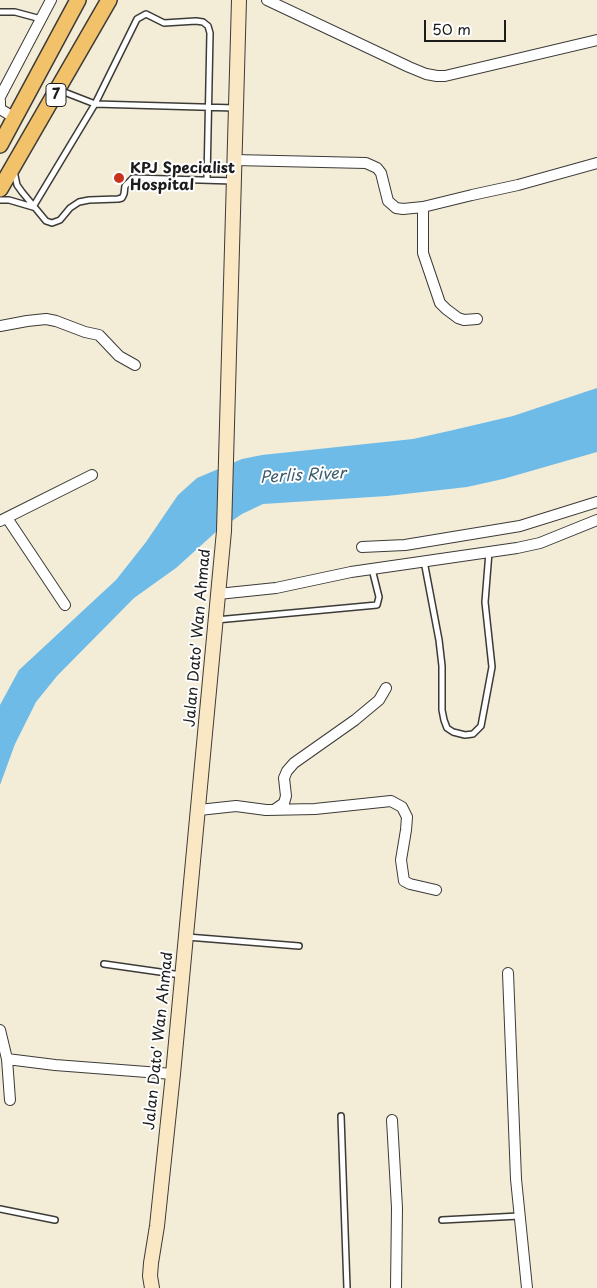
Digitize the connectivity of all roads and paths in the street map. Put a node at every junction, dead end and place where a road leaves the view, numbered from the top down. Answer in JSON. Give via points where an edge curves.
{"nodes":[{"id":1,"x":51,"y":0,"type":"edge"},
{"id":2,"x":78,"y":0,"type":"edge"},
{"id":3,"x":109,"y":0,"type":"edge"},
{"id":4,"x":239,"y":0,"type":"edge"},
{"id":5,"x":267,"y":0,"type":"edge"},
{"id":6,"x":0,"y":12,"type":"edge"},
{"id":7,"x":42,"y":19,"type":"junction"},
{"id":8,"x":597,"y":40,"type":"edge"},
{"id":9,"x":58,"y":90,"type":"junction"},
{"id":10,"x":0,"y":97,"type":"edge"},
{"id":11,"x":0,"y":102,"type":"edge"},
{"id":12,"x":95,"y":104,"type":"junction"},
{"id":13,"x":207,"y":106,"type":"junction"},
{"id":14,"x":236,"y":108,"type":"junction"},
{"id":15,"x":15,"y":118,"type":"junction"},
{"id":16,"x":0,"y":145,"type":"edge"},
{"id":17,"x":234,"y":160,"type":"junction"},
{"id":18,"x":597,"y":163,"type":"edge"},
{"id":19,"x":13,"y":169,"type":"junction"},
{"id":20,"x":207,"y":180,"type":"junction"},
{"id":21,"x":234,"y":181,"type":"junction"},
{"id":22,"x":0,"y":189,"type":"edge"},
{"id":23,"x":0,"y":200,"type":"edge"},
{"id":24,"x":33,"y":207,"type":"junction"},
{"id":25,"x":423,"y":207,"type":"junction"},
{"id":26,"x":476,"y":319,"type":"dead end"},
{"id":27,"x":0,"y":326,"type":"edge"},
{"id":28,"x":135,"y":365,"type":"dead end"},
{"id":29,"x":92,"y":475,"type":"dead end"},
{"id":30,"x":597,"y":502,"type":"edge"},
{"id":31,"x":4,"y":520,"type":"edge"},
{"id":32,"x":597,"y":520,"type":"edge"},
{"id":33,"x":362,"y":548,"type":"dead end"},
{"id":34,"x":489,"y":552,"type":"junction"},
{"id":35,"x":424,"y":560,"type":"junction"},
{"id":36,"x":372,"y":568,"type":"junction"},
{"id":37,"x":218,"y":594,"type":"junction"},
{"id":38,"x":65,"y":605,"type":"dead end"},
{"id":39,"x":215,"y":620,"type":"junction"},
{"id":40,"x":386,"y":688,"type":"dead end"},
{"id":41,"x":199,"y":810,"type":"junction"},
{"id":42,"x":274,"y":810,"type":"junction"},
{"id":43,"x":436,"y":890,"type":"dead end"},
{"id":44,"x":186,"y":937,"type":"junction"},
{"id":45,"x":299,"y":946,"type":"dead end"},
{"id":46,"x":104,"y":964,"type":"dead end"},
{"id":47,"x":508,"y":973,"type":"dead end"},
{"id":48,"x":182,"y":975,"type":"junction"},
{"id":49,"x":0,"y":1030,"type":"edge"},
{"id":50,"x":7,"y":1059,"type":"junction"},
{"id":51,"x":173,"y":1074,"type":"junction"},
{"id":52,"x":10,"y":1100,"type":"dead end"},
{"id":53,"x":341,"y":1116,"type":"dead end"},
{"id":54,"x":392,"y":1120,"type":"dead end"},
{"id":55,"x":0,"y":1209,"type":"edge"},
{"id":56,"x":519,"y":1216,"type":"junction"},
{"id":57,"x":55,"y":1220,"type":"dead end"},
{"id":58,"x":442,"y":1220,"type":"dead end"},
{"id":59,"x":148,"y":1284,"type":"edge"},
{"id":60,"x":347,"y":1288,"type":"edge"},
{"id":61,"x":396,"y":1288,"type":"edge"},
{"id":62,"x":526,"y":1288,"type":"edge"}],
"edges":[{"from":1,"to":7,"type":"street"},
{"from":2,"to":15,"type":"main road","number":"7"},
{"from":3,"to":9,"type":"main road","number":"7"},
{"from":4,"to":14,"type":"main road","name":"Jalan Dato' Wan Ahmad"},
{"from":5,"to":8,"type":"street","via":[[408,67],[437,76]]},
{"from":6,"to":7,"type":"lane"},
{"from":7,"to":10,"type":"street"},
{"from":9,"to":12,"type":"lane"},
{"from":9,"to":19,"type":"main road","number":"7"},
{"from":11,"to":15,"type":"street","via":[[0,109]]},
{"from":12,"to":13,"type":"lane"},
{"from":12,"to":13,"type":"lane","via":[[137,19],[146,14],[164,23],[196,21],[208,26]]},
{"from":12,"to":24,"type":"lane"},
{"from":13,"to":14,"type":"lane"},
{"from":13,"to":20,"type":"lane"},
{"from":14,"to":17,"type":"main road","name":"Jalan Dato' Wan Ahmad"},
{"from":15,"to":16,"type":"main road","number":"7"},
{"from":17,"to":21,"type":"main road","name":"Jalan Dato' Wan Ahmad"},
{"from":17,"to":25,"type":"street","via":[[366,164],[381,173],[391,204],[400,209]]},
{"from":18,"to":25,"type":"street"},
{"from":19,"to":22,"type":"main road","number":"7"},
{"from":19,"to":24,"type":"lane","via":[[17,185]]},
{"from":20,"to":21,"type":"lane"},
{"from":20,"to":24,"type":"lane","via":[[133,178],[125,186],[122,198],[79,202],[60,220],[52,223]]},
{"from":21,"to":37,"type":"main road","name":"Jalan Dato' Wan Ahmad","via":[[224,531]]},
{"from":23,"to":24,"type":"lane"},
{"from":25,"to":26,"type":"street","via":[[423,253],[440,304],[458,318]]},
{"from":27,"to":28,"type":"street","via":[[46,319],[56,321],[99,335],[119,356]]},
{"from":29,"to":31,"type":"street"},
{"from":30,"to":33,"type":"street","via":[[520,526],[405,545]]},
{"from":31,"to":38,"type":"street"},
{"from":32,"to":34,"type":"street","via":[[540,543]]},
{"from":34,"to":35,"type":"street"},
{"from":34,"to":35,"type":"lane","via":[[485,602],[492,667],[480,726],[473,734],[465,735],[446,728],[444,720],[439,640]]},
{"from":35,"to":36,"type":"street"},
{"from":36,"to":37,"type":"street","via":[[276,588]]},
{"from":36,"to":39,"type":"lane","via":[[379,597],[377,605]]},
{"from":37,"to":39,"type":"main road","name":"Jalan Dato' Wan Ahmad"},
{"from":39,"to":41,"type":"main road","name":"Jalan Dato' Wan Ahmad"},
{"from":40,"to":42,"type":"street","via":[[379,700],[355,720],[294,763],[284,778],[284,803]]},
{"from":41,"to":42,"type":"street","via":[[236,806]]},
{"from":41,"to":44,"type":"main road","name":"Jalan Dato' Wan Ahmad"},
{"from":42,"to":43,"type":"street","via":[[390,801],[402,807],[407,817],[401,860],[404,880]]},
{"from":44,"to":45,"type":"lane"},
{"from":44,"to":48,"type":"main road","name":"Jalan Dato' Wan Ahmad"},
{"from":46,"to":48,"type":"lane"},
{"from":47,"to":56,"type":"street"},
{"from":48,"to":51,"type":"main road","name":"Jalan Dato' Wan Ahmad"},
{"from":49,"to":50,"type":"street"},
{"from":50,"to":51,"type":"street"},
{"from":50,"to":52,"type":"street"},
{"from":51,"to":59,"type":"main road","name":"Jalan Dato' Wan Ahmad"},
{"from":53,"to":60,"type":"lane"},
{"from":54,"to":61,"type":"street"},
{"from":55,"to":57,"type":"lane"},
{"from":56,"to":58,"type":"lane"},
{"from":56,"to":62,"type":"street"}]}
